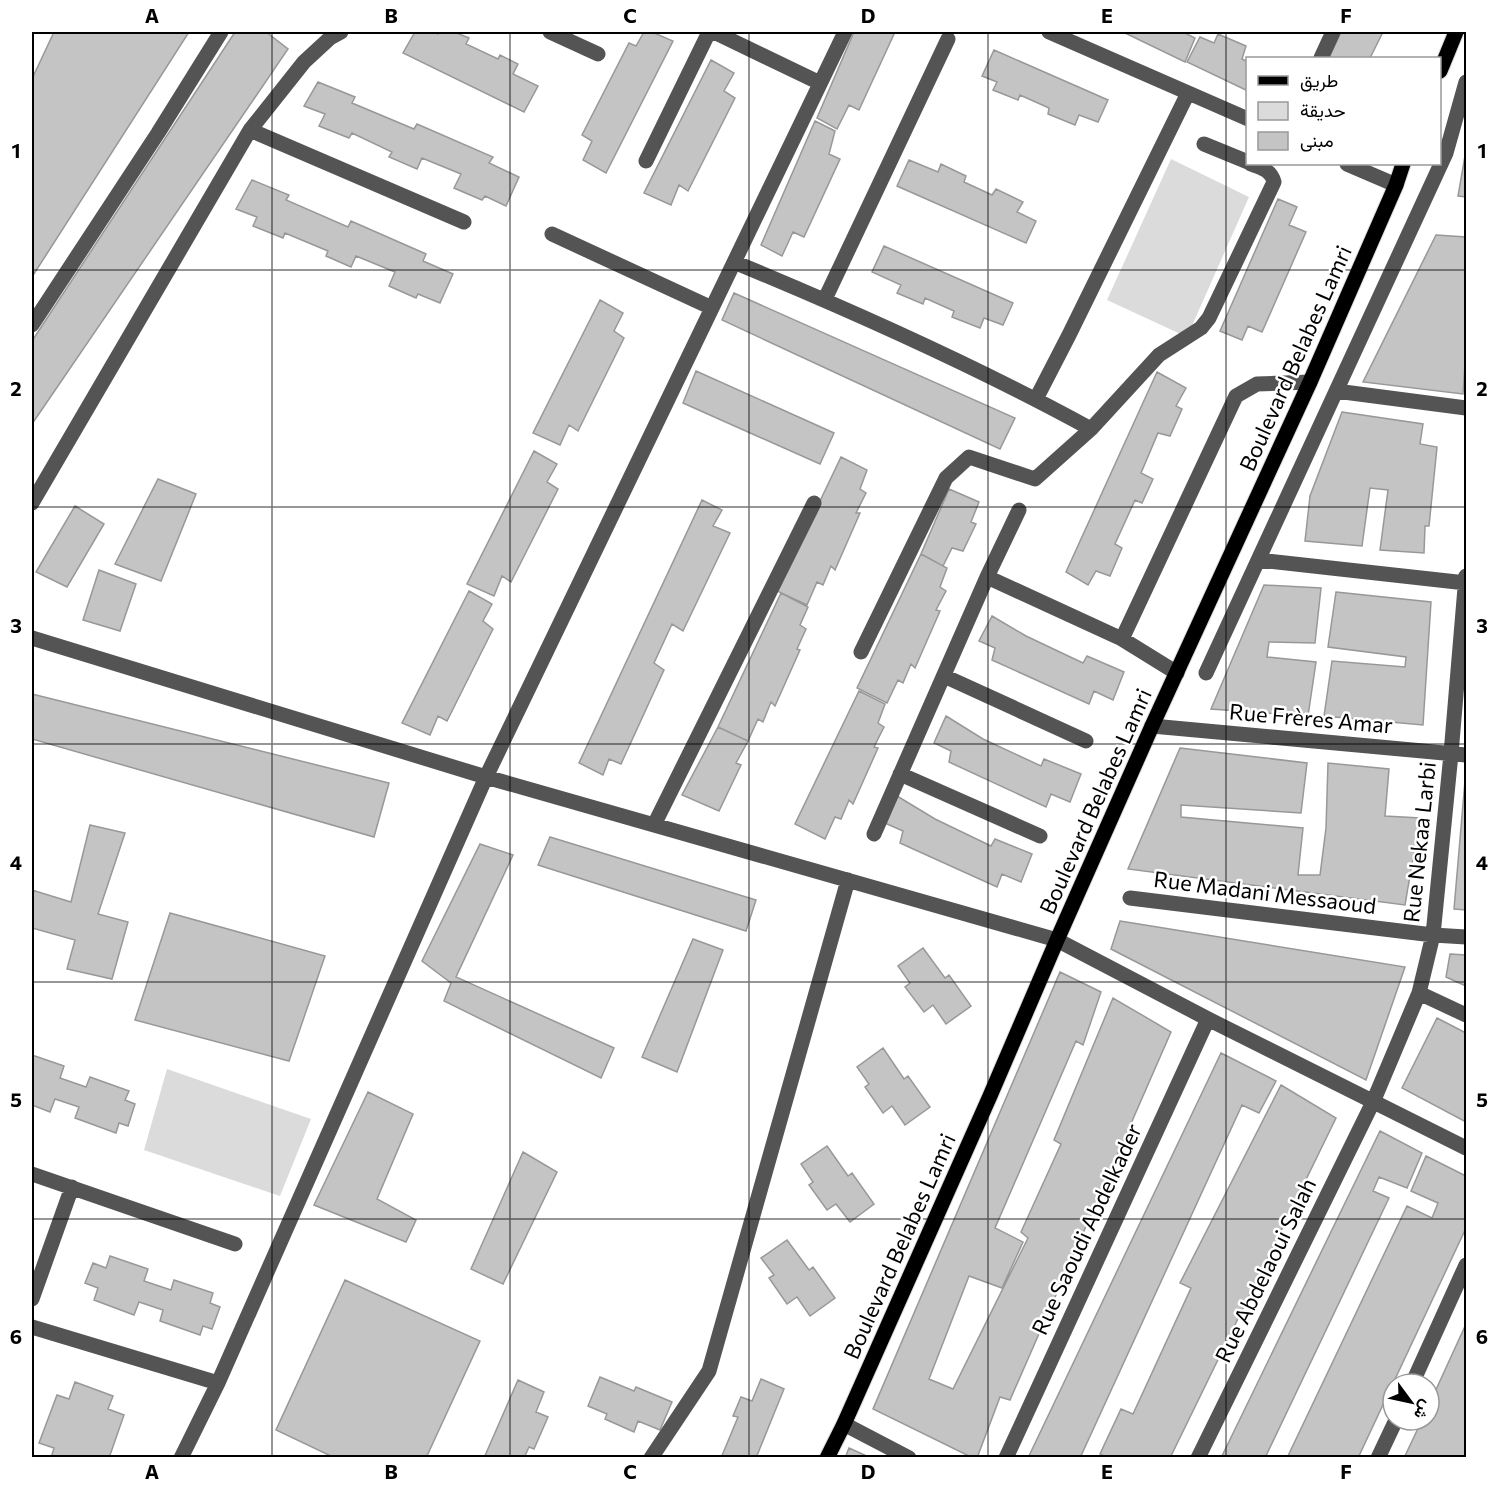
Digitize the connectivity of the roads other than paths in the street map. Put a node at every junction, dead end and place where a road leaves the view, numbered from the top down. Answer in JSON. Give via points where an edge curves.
{"nodes":[{"id":1,"x":221,"y":32,"type":"edge"},
{"id":2,"x":550,"y":32,"type":"edge"},
{"id":3,"x":709,"y":32,"type":"edge"},
{"id":4,"x":714,"y":32,"type":"edge"},
{"id":5,"x":845,"y":32,"type":"edge"},
{"id":6,"x":1049,"y":32,"type":"edge"},
{"id":7,"x":1333,"y":32,"type":"edge"},
{"id":8,"x":330,"y":34,"type":"edge"},
{"id":9,"x":1458,"y":36,"type":"edge"},
{"id":10,"x":948,"y":39,"type":"dead end"},
{"id":11,"x":598,"y":54,"type":"dead end"},
{"id":12,"x":1321,"y":57,"type":"edge"},
{"id":13,"x":1441,"y":68,"type":"edge"},
{"id":14,"x":1467,"y":82,"type":"edge"},
{"id":15,"x":820,"y":83,"type":"junction"},
{"id":16,"x":1188,"y":93,"type":"junction"},
{"id":17,"x":1246,"y":119,"type":"edge"},
{"id":18,"x":250,"y":130,"type":"junction"},
{"id":19,"x":1204,"y":144,"type":"dead end"},
{"id":20,"x":646,"y":161,"type":"dead end"},
{"id":21,"x":1246,"y":162,"type":"edge"},
{"id":22,"x":1441,"y":164,"type":"edge"},
{"id":23,"x":1254,"y":165,"type":"edge"},
{"id":24,"x":1349,"y":165,"type":"edge"},
{"id":25,"x":1404,"y":165,"type":"edge"},
{"id":26,"x":1440,"y":165,"type":"edge"},
{"id":27,"x":1396,"y":185,"type":"junction"},
{"id":28,"x":464,"y":222,"type":"dead end"},
{"id":29,"x":552,"y":234,"type":"dead end"},
{"id":30,"x":734,"y":262,"type":"junction"},
{"id":31,"x":825,"y":299,"type":"junction"},
{"id":32,"x":712,"y":308,"type":"junction"},
{"id":33,"x":32,"y":325,"type":"edge"},
{"id":34,"x":1310,"y":382,"type":"junction"},
{"id":35,"x":1336,"y":391,"type":"junction"},
{"id":36,"x":1036,"y":399,"type":"junction"},
{"id":37,"x":1467,"y":408,"type":"edge"},
{"id":38,"x":1092,"y":429,"type":"junction"},
{"id":39,"x":32,"y":503,"type":"edge"},
{"id":40,"x":814,"y":503,"type":"dead end"},
{"id":41,"x":1019,"y":510,"type":"dead end"},
{"id":42,"x":1258,"y":560,"type":"junction"},
{"id":43,"x":987,"y":577,"type":"junction"},
{"id":44,"x":1466,"y":581,"type":"edge"},
{"id":45,"x":32,"y":638,"type":"edge"},
{"id":46,"x":1122,"y":639,"type":"junction"},
{"id":47,"x":861,"y":652,"type":"dead end"},
{"id":48,"x":1206,"y":673,"type":"dead end"},
{"id":49,"x":1177,"y":674,"type":"junction"},
{"id":50,"x":944,"y":676,"type":"junction"},
{"id":51,"x":1152,"y":726,"type":"junction"},
{"id":52,"x":1086,"y":741,"type":"dead end"},
{"id":53,"x":1459,"y":754,"type":"edge"},
{"id":54,"x":900,"y":774,"type":"junction"},
{"id":55,"x":486,"y":777,"type":"junction"},
{"id":56,"x":654,"y":825,"type":"junction"},
{"id":57,"x":874,"y":834,"type":"dead end"},
{"id":58,"x":1040,"y":836,"type":"dead end"},
{"id":59,"x":848,"y":880,"type":"junction"},
{"id":60,"x":1130,"y":898,"type":"dead end"},
{"id":61,"x":1433,"y":935,"type":"junction"},
{"id":62,"x":1467,"y":937,"type":"edge"},
{"id":63,"x":1057,"y":940,"type":"junction"},
{"id":64,"x":1419,"y":993,"type":"junction"},
{"id":65,"x":1467,"y":1015,"type":"edge"},
{"id":66,"x":1208,"y":1019,"type":"junction"},
{"id":67,"x":1373,"y":1102,"type":"junction"},
{"id":68,"x":1467,"y":1149,"type":"edge"},
{"id":69,"x":32,"y":1174,"type":"edge"},
{"id":70,"x":72,"y":1187,"type":"junction"},
{"id":71,"x":235,"y":1244,"type":"dead end"},
{"id":72,"x":1467,"y":1265,"type":"edge"},
{"id":73,"x":32,"y":1299,"type":"edge"},
{"id":74,"x":32,"y":1327,"type":"edge"},
{"id":75,"x":1418,"y":1372,"type":"edge"},
{"id":76,"x":218,"y":1383,"type":"junction"},
{"id":77,"x":844,"y":1424,"type":"junction"},
{"id":78,"x":1390,"y":1432,"type":"edge"},
{"id":79,"x":181,"y":1458,"type":"edge"},
{"id":80,"x":651,"y":1458,"type":"edge"},
{"id":81,"x":827,"y":1458,"type":"edge"},
{"id":82,"x":909,"y":1458,"type":"edge"},
{"id":83,"x":1006,"y":1458,"type":"edge"},
{"id":84,"x":1198,"y":1458,"type":"edge"},
{"id":85,"x":1378,"y":1458,"type":"edge"}],
"edges":[{"from":1,"to":33,"type":"street"},
{"from":2,"to":11,"type":"street"},
{"from":3,"to":20,"type":"street"},
{"from":4,"to":15,"type":"street"},
{"from":5,"to":15,"type":"street"},
{"from":6,"to":16,"type":"street"},
{"from":7,"to":12,"type":"street"},
{"from":8,"to":18,"type":"street"},
{"from":9,"to":13,"type":"main road"},
{"from":10,"to":31,"type":"street"},
{"from":14,"to":22,"type":"street"},
{"from":15,"to":30,"type":"street"},
{"from":16,"to":17,"type":"street"},
{"from":16,"to":36,"type":"street"},
{"from":18,"to":28,"type":"street"},
{"from":18,"to":39,"type":"street"},
{"from":19,"to":21,"type":"street"},
{"from":23,"to":38,"type":"street","via":[[1272,174],[1274,182],[1209,318],[1201,328],[1159,355]]},
{"from":24,"to":27,"type":"street"},
{"from":25,"to":27,"type":"main road","name":"Boulevard Belabes Lamri"},
{"from":26,"to":35,"type":"street"},
{"from":27,"to":34,"type":"main road","name":"Boulevard Belabes Lamri"},
{"from":29,"to":32,"type":"street"},
{"from":30,"to":31,"type":"street"},
{"from":30,"to":32,"type":"street"},
{"from":31,"to":36,"type":"street"},
{"from":32,"to":55,"type":"street"},
{"from":34,"to":46,"type":"street","via":[[1257,384],[1236,396]]},
{"from":34,"to":49,"type":"main road","name":"Boulevard Belabes Lamri"},
{"from":35,"to":37,"type":"street"},
{"from":35,"to":42,"type":"street"},
{"from":36,"to":38,"type":"street"},
{"from":38,"to":47,"type":"street","via":[[1035,479],[969,457],[946,478]]},
{"from":40,"to":56,"type":"street"},
{"from":41,"to":43,"type":"street"},
{"from":42,"to":44,"type":"street"},
{"from":42,"to":48,"type":"street"},
{"from":43,"to":46,"type":"street"},
{"from":43,"to":50,"type":"street"},
{"from":44,"to":53,"type":"street","name":"Rue Nekaa Larbi"},
{"from":45,"to":55,"type":"street"},
{"from":46,"to":49,"type":"street"},
{"from":49,"to":51,"type":"main road","name":"Boulevard Belabes Lamri"},
{"from":50,"to":52,"type":"street"},
{"from":50,"to":54,"type":"street"},
{"from":51,"to":53,"type":"street","name":"Rue Frères Amar"},
{"from":51,"to":63,"type":"main road","name":"Boulevard Belabes Lamri"},
{"from":53,"to":61,"type":"street","name":"Rue Nekaa Larbi"},
{"from":54,"to":57,"type":"street"},
{"from":54,"to":58,"type":"street"},
{"from":55,"to":56,"type":"street"},
{"from":55,"to":76,"type":"street"},
{"from":56,"to":59,"type":"street"},
{"from":59,"to":63,"type":"street"},
{"from":59,"to":80,"type":"street","via":[[709,1371]]},
{"from":60,"to":61,"type":"street","name":"Rue Madani Messaoud"},
{"from":61,"to":62,"type":"street","name":"Rue Madani Messaoud"},
{"from":61,"to":64,"type":"street","name":"Rue Nekaa Larbi"},
{"from":63,"to":66,"type":"street"},
{"from":63,"to":77,"type":"main road","name":"Boulevard Belabes Lamri"},
{"from":64,"to":65,"type":"street"},
{"from":64,"to":67,"type":"street","name":"Rue Nekaa Larbi"},
{"from":66,"to":67,"type":"street"},
{"from":66,"to":83,"type":"street","name":"Rue Saoudi Abdelkader"},
{"from":67,"to":68,"type":"street"},
{"from":67,"to":84,"type":"street","name":"Rue Abdelaoui Salah"},
{"from":69,"to":70,"type":"street"},
{"from":70,"to":71,"type":"street"},
{"from":70,"to":73,"type":"street"},
{"from":72,"to":75,"type":"street"},
{"from":74,"to":76,"type":"street"},
{"from":76,"to":79,"type":"street"},
{"from":77,"to":81,"type":"main road","name":"Boulevard Belabes Lamri"},
{"from":77,"to":82,"type":"street"},
{"from":78,"to":85,"type":"street"}]}
